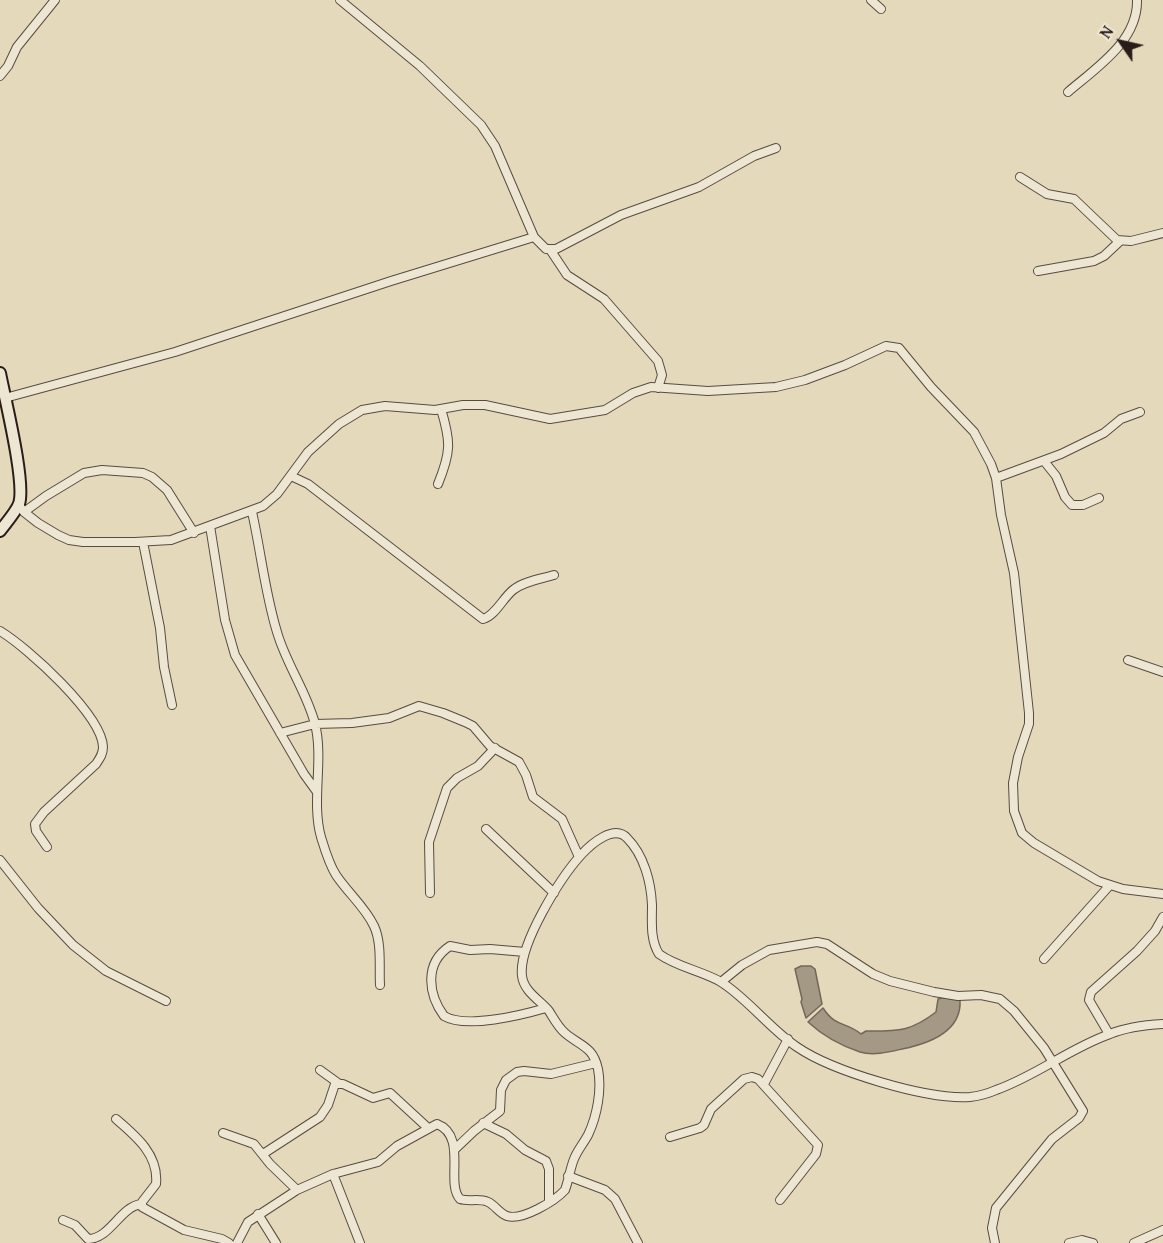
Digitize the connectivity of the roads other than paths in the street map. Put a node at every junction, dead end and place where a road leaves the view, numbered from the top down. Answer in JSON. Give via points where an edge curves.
{"nodes":[{"id":1,"x":55,"y":0,"type":"edge"},
{"id":2,"x":340,"y":0,"type":"edge"},
{"id":3,"x":871,"y":0,"type":"edge"},
{"id":4,"x":1137,"y":0,"type":"edge"},
{"id":5,"x":881,"y":9,"type":"dead end"},
{"id":6,"x":0,"y":76,"type":"edge"},
{"id":7,"x":1068,"y":92,"type":"dead end"},
{"id":8,"x":776,"y":148,"type":"dead end"},
{"id":9,"x":1020,"y":177,"type":"dead end"},
{"id":10,"x":1163,"y":232,"type":"edge"},
{"id":11,"x":534,"y":237,"type":"junction"},
{"id":12,"x":1120,"y":241,"type":"junction"},
{"id":13,"x":551,"y":251,"type":"junction"},
{"id":14,"x":1038,"y":272,"type":"dead end"},
{"id":15,"x":0,"y":373,"type":"edge"},
{"id":16,"x":658,"y":388,"type":"junction"},
{"id":17,"x":5,"y":398,"type":"junction"},
{"id":18,"x":441,"y":409,"type":"junction"},
{"id":19,"x":1140,"y":412,"type":"dead end"},
{"id":20,"x":1044,"y":461,"type":"junction"},
{"id":21,"x":291,"y":477,"type":"junction"},
{"id":22,"x":996,"y":478,"type":"junction"},
{"id":23,"x":438,"y":484,"type":"dead end"},
{"id":24,"x":1099,"y":498,"type":"dead end"},
{"id":25,"x":21,"y":508,"type":"junction"},
{"id":26,"x":252,"y":512,"type":"junction"},
{"id":27,"x":210,"y":526,"type":"junction"},
{"id":28,"x":0,"y":531,"type":"edge"},
{"id":29,"x":194,"y":532,"type":"junction"},
{"id":30,"x":143,"y":542,"type":"junction"},
{"id":31,"x":554,"y":575,"type":"dead end"},
{"id":32,"x":0,"y":631,"type":"edge"},
{"id":33,"x":1128,"y":660,"type":"dead end"},
{"id":34,"x":1163,"y":672,"type":"edge"},
{"id":35,"x":172,"y":705,"type":"dead end"},
{"id":36,"x":315,"y":724,"type":"junction"},
{"id":37,"x":280,"y":733,"type":"junction"},
{"id":38,"x":495,"y":748,"type":"junction"},
{"id":39,"x":317,"y":792,"type":"junction"},
{"id":40,"x":486,"y":829,"type":"dead end"},
{"id":41,"x":47,"y":847,"type":"dead end"},
{"id":42,"x":579,"y":857,"type":"junction"},
{"id":43,"x":0,"y":860,"type":"edge"},
{"id":44,"x":1110,"y":885,"type":"junction"},
{"id":45,"x":430,"y":893,"type":"dead end"},
{"id":46,"x":554,"y":893,"type":"junction"},
{"id":47,"x":1163,"y":894,"type":"edge"},
{"id":48,"x":1163,"y":917,"type":"edge"},
{"id":49,"x":525,"y":952,"type":"junction"},
{"id":50,"x":1044,"y":959,"type":"dead end"},
{"id":51,"x":721,"y":982,"type":"junction"},
{"id":52,"x":380,"y":985,"type":"dead end"},
{"id":53,"x":166,"y":1002,"type":"dead end"},
{"id":54,"x":546,"y":1008,"type":"junction"},
{"id":55,"x":1163,"y":1024,"type":"edge"},
{"id":56,"x":1109,"y":1034,"type":"junction"},
{"id":57,"x":788,"y":1040,"type":"junction"},
{"id":58,"x":1054,"y":1062,"type":"junction"},
{"id":59,"x":596,"y":1063,"type":"junction"},
{"id":60,"x":320,"y":1070,"type":"dead end"},
{"id":61,"x":338,"y":1083,"type":"junction"},
{"id":62,"x":764,"y":1084,"type":"junction"},
{"id":63,"x":116,"y":1119,"type":"dead end"},
{"id":64,"x":483,"y":1123,"type":"junction"},
{"id":65,"x":428,"y":1128,"type":"junction"},
{"id":66,"x":224,"y":1133,"type":"dead end"},
{"id":67,"x":670,"y":1137,"type":"dead end"},
{"id":68,"x":454,"y":1150,"type":"junction"},
{"id":69,"x":263,"y":1154,"type":"junction"},
{"id":70,"x":333,"y":1174,"type":"junction"},
{"id":71,"x":568,"y":1176,"type":"junction"},
{"id":72,"x":297,"y":1190,"type":"junction"},
{"id":73,"x":780,"y":1200,"type":"dead end"},
{"id":74,"x":549,"y":1202,"type":"junction"},
{"id":75,"x":141,"y":1204,"type":"junction"},
{"id":76,"x":258,"y":1214,"type":"junction"},
{"id":77,"x":63,"y":1220,"type":"dead end"},
{"id":78,"x":1163,"y":1230,"type":"edge"},
{"id":79,"x":230,"y":1243,"type":"edge"},
{"id":80,"x":237,"y":1243,"type":"edge"},
{"id":81,"x":276,"y":1243,"type":"edge"},
{"id":82,"x":360,"y":1243,"type":"edge"},
{"id":83,"x":638,"y":1243,"type":"edge"},
{"id":84,"x":995,"y":1243,"type":"edge"},
{"id":85,"x":1069,"y":1243,"type":"edge"},
{"id":86,"x":1093,"y":1243,"type":"edge"},
{"id":87,"x":1134,"y":1243,"type":"edge"}],
"edges":[{"from":1,"to":6,"type":"street","via":[[17,47]]},
{"from":2,"to":11,"type":"street","via":[[420,66],[481,125],[495,146]]},
{"from":3,"to":5,"type":"street"},
{"from":4,"to":7,"type":"street","via":[[1135,21],[1121,43]]},
{"from":8,"to":13,"type":"street","via":[[699,187],[621,215]]},
{"from":9,"to":12,"type":"street","via":[[1047,194],[1074,199],[1111,237]]},
{"from":10,"to":12,"type":"street"},
{"from":11,"to":13,"type":"street"},
{"from":11,"to":17,"type":"street","via":[[175,352]]},
{"from":12,"to":14,"type":"street","via":[[1094,261]]},
{"from":13,"to":16,"type":"street","via":[[567,275],[604,299],[658,361],[662,375]]},
{"from":15,"to":17,"type":"street"},
{"from":16,"to":18,"type":"street","via":[[644,388],[604,410],[550,419],[485,405]]},
{"from":16,"to":22,"type":"street","via":[[708,391],[776,387],[805,380],[892,346],[903,352],[974,432]]},
{"from":17,"to":25,"type":"street"},
{"from":18,"to":21,"type":"street","via":[[385,406],[362,410],[339,424],[308,452]]},
{"from":18,"to":23,"type":"street","via":[[450,448]]},
{"from":19,"to":20,"type":"street"},
{"from":20,"to":22,"type":"street"},
{"from":20,"to":24,"type":"street","via":[[1072,505]]},
{"from":21,"to":26,"type":"street","via":[[271,500]]},
{"from":21,"to":31,"type":"street","via":[[308,484],[479,618],[486,618],[516,587]]},
{"from":22,"to":44,"type":"street","via":[[1014,573],[1029,713],[1013,783],[1017,823],[1026,838],[1082,873]]},
{"from":25,"to":28,"type":"street"},
{"from":25,"to":29,"type":"street","via":[[84,473],[143,473],[167,490]]},
{"from":25,"to":30,"type":"street","via":[[48,530],[69,540]]},
{"from":26,"to":27,"type":"street"},
{"from":26,"to":36,"type":"street","via":[[277,633]]},
{"from":27,"to":29,"type":"street"},
{"from":27,"to":37,"type":"street","via":[[229,637],[250,683]]},
{"from":29,"to":30,"type":"street","via":[[171,540]]},
{"from":30,"to":35,"type":"street"},
{"from":32,"to":41,"type":"street","via":[[67,688],[92,720],[103,746],[96,764],[35,824]]},
{"from":33,"to":34,"type":"street"},
{"from":36,"to":37,"type":"street"},
{"from":36,"to":38,"type":"street","via":[[389,718],[419,706],[427,707],[473,726]]},
{"from":36,"to":39,"type":"street"},
{"from":37,"to":39,"type":"street"},
{"from":38,"to":42,"type":"street","via":[[523,767],[533,797],[562,819]]},
{"from":38,"to":45,"type":"street","via":[[447,788],[429,842]]},
{"from":39,"to":52,"type":"street","via":[[320,834],[329,863],[375,928]]},
{"from":40,"to":46,"type":"street"},
{"from":42,"to":46,"type":"street"},
{"from":42,"to":51,"type":"street","via":[[608,835],[626,835],[637,851],[650,886],[656,950]]},
{"from":43,"to":53,"type":"street","via":[[73,945],[106,971]]},
{"from":44,"to":47,"type":"street"},
{"from":44,"to":50,"type":"street"},
{"from":46,"to":49,"type":"street"},
{"from":48,"to":56,"type":"street","via":[[1137,951],[1091,992],[1089,1000]]},
{"from":49,"to":54,"type":"street","via":[[525,985]]},
{"from":49,"to":54,"type":"street","via":[[450,946],[432,969],[430,986],[444,1016],[460,1021],[494,1020]]},
{"from":51,"to":57,"type":"street"},
{"from":51,"to":58,"type":"street","via":[[769,950],[817,942],[827,944],[873,974],[934,992],[981,994],[1006,1003]]},
{"from":54,"to":59,"type":"street","via":[[567,1035],[590,1050]]},
{"from":55,"to":56,"type":"street"},
{"from":56,"to":58,"type":"street"},
{"from":57,"to":58,"type":"street","via":[[837,1067],[925,1093],[955,1096],[971,1097],[998,1090]]},
{"from":57,"to":62,"type":"street"},
{"from":58,"to":84,"type":"street","via":[[1083,1111],[1052,1139],[996,1208],[992,1228]]},
{"from":59,"to":64,"type":"street","via":[[551,1074],[517,1072],[501,1090],[500,1111]]},
{"from":59,"to":71,"type":"street","via":[[596,1112]]},
{"from":60,"to":61,"type":"street"},
{"from":61,"to":65,"type":"street","via":[[373,1098],[390,1093]]},
{"from":61,"to":69,"type":"street","via":[[320,1117]]},
{"from":62,"to":67,"type":"street","via":[[752,1077],[744,1079],[711,1109],[704,1125]]},
{"from":62,"to":73,"type":"street","via":[[818,1146]]},
{"from":63,"to":75,"type":"street","via":[[137,1137],[154,1164],[156,1184]]},
{"from":64,"to":68,"type":"street"},
{"from":64,"to":74,"type":"street","via":[[546,1161]]},
{"from":65,"to":68,"type":"street","via":[[437,1124],[444,1127]]},
{"from":65,"to":70,"type":"street","via":[[378,1162]]},
{"from":66,"to":69,"type":"street","via":[[254,1144]]},
{"from":68,"to":74,"type":"street","via":[[454,1192],[460,1199],[488,1202],[503,1214],[515,1217]]},
{"from":69,"to":72,"type":"street"},
{"from":70,"to":72,"type":"street"},
{"from":70,"to":82,"type":"street"},
{"from":71,"to":74,"type":"street","via":[[565,1190]]},
{"from":71,"to":83,"type":"street","via":[[610,1193]]},
{"from":72,"to":76,"type":"street"},
{"from":75,"to":77,"type":"street","via":[[132,1207],[97,1238],[88,1239],[75,1225]]},
{"from":75,"to":79,"type":"street","via":[[184,1230]]},
{"from":76,"to":80,"type":"street","via":[[248,1222]]},
{"from":76,"to":81,"type":"street"},
{"from":78,"to":87,"type":"street"},
{"from":85,"to":86,"type":"street"}]}
